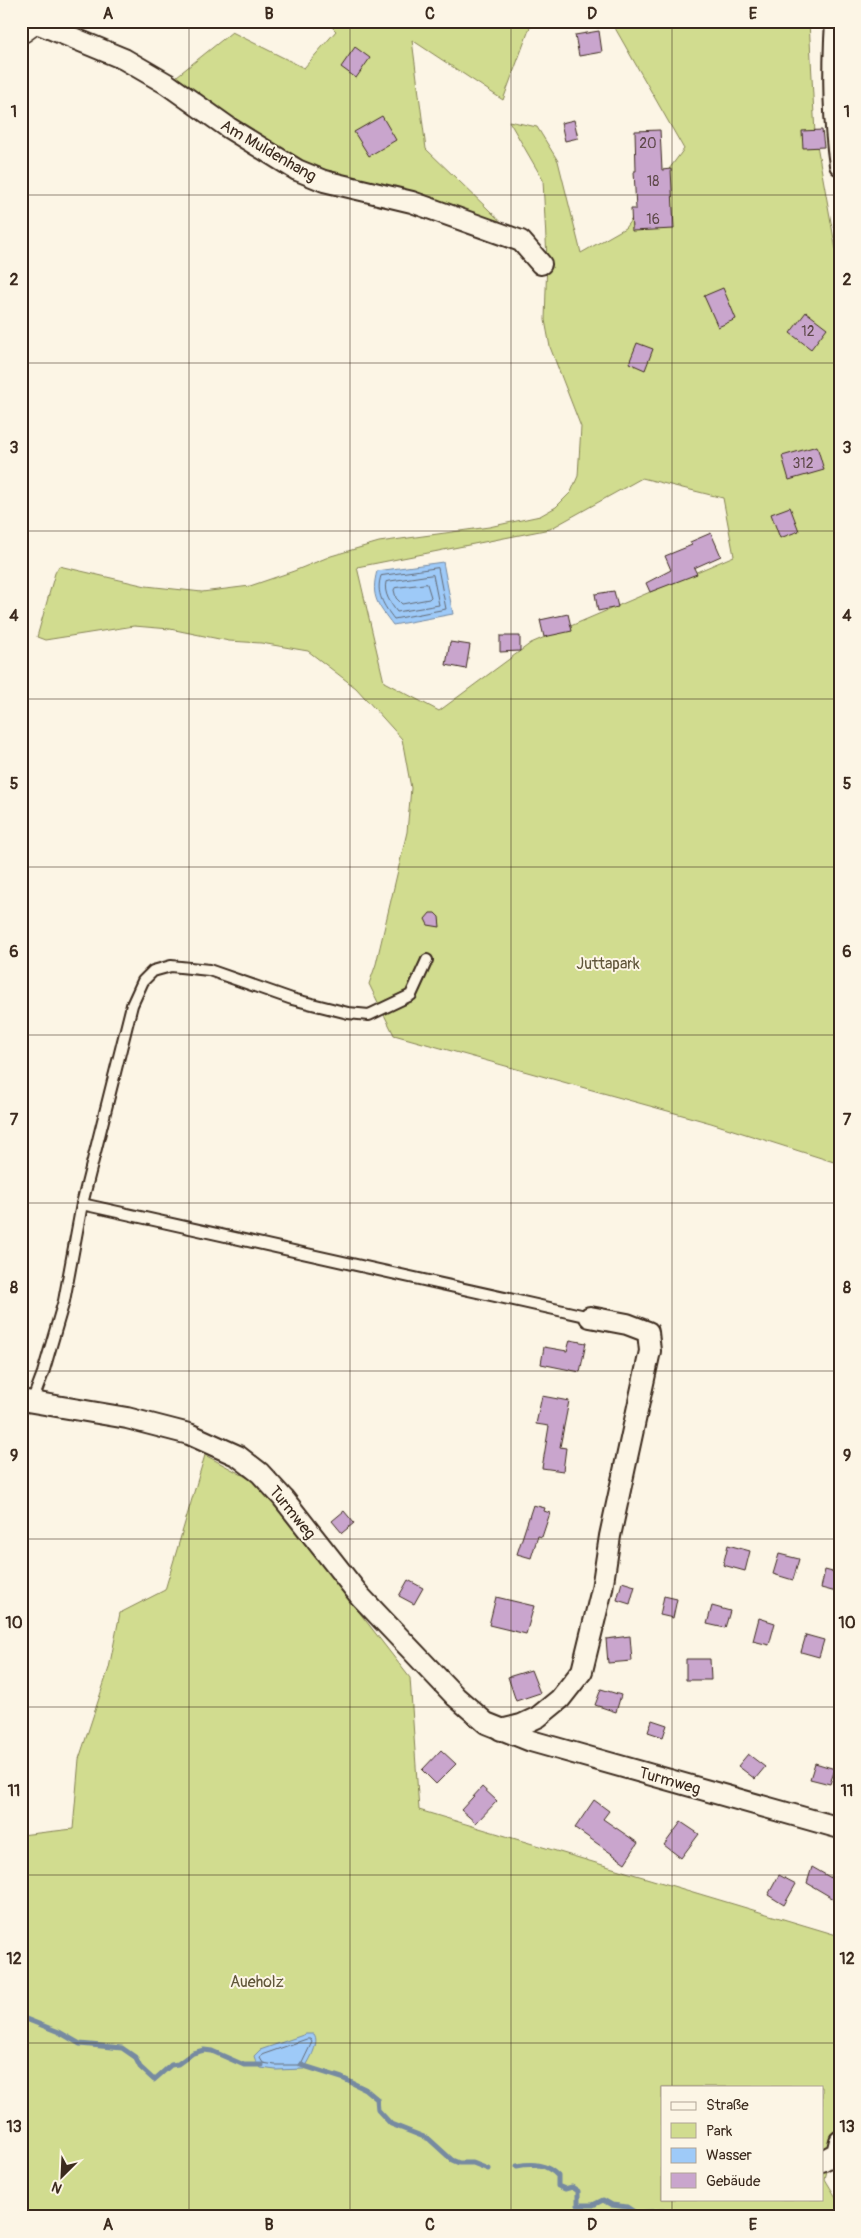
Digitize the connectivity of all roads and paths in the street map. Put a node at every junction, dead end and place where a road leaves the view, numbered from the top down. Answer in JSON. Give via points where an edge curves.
{"nodes":[{"id":1,"x":32,"y":21,"type":"edge"},
{"id":2,"x":836,"y":21,"type":"edge"},
{"id":3,"x":21,"y":29,"type":"edge"},
{"id":4,"x":840,"y":165,"type":"edge"},
{"id":5,"x":542,"y":264,"type":"dead end"},
{"id":6,"x":427,"y":960,"type":"dead end"},
{"id":7,"x":82,"y":1204,"type":"junction"},
{"id":8,"x":590,"y":1316,"type":"joint"},
{"id":9,"x":27,"y":1401,"type":"edge"},
{"id":10,"x":501,"y":1730,"type":"junction"},
{"id":11,"x":840,"y":1828,"type":"edge"},
{"id":12,"x":840,"y":2141,"type":"edge"},
{"id":13,"x":824,"y":2160,"type":"edge"}],
"edges":[{"from":1,"to":3,"type":"street"},
{"from":1,"to":5,"type":"street","name":"Am Muldenhang","via":[[124,59],[297,170],[324,182],[412,202],[520,241]]},
{"from":2,"to":4,"type":"street","via":[[833,70],[835,132]]},
{"from":6,"to":7,"type":"lane","via":[[411,995],[369,1015],[292,999],[209,970],[171,966],[153,971],[143,981],[132,1005]]},
{"from":7,"to":8,"type":"lane"},
{"from":7,"to":9,"type":"lane","via":[[64,1301],[43,1374]]},
{"from":8,"to":10,"type":"street","via":[[648,1332],[650,1351],[598,1607],[582,1671],[560,1699],[538,1717]]},
{"from":9,"to":10,"type":"street","name":"Turmweg","via":[[127,1418],[181,1432],[238,1456],[260,1473],[283,1498],[360,1596],[456,1697],[486,1723]]},
{"from":10,"to":11,"type":"street","name":"Turmweg"},
{"from":12,"to":13,"type":"street","via":[[837,2153]]}]}
